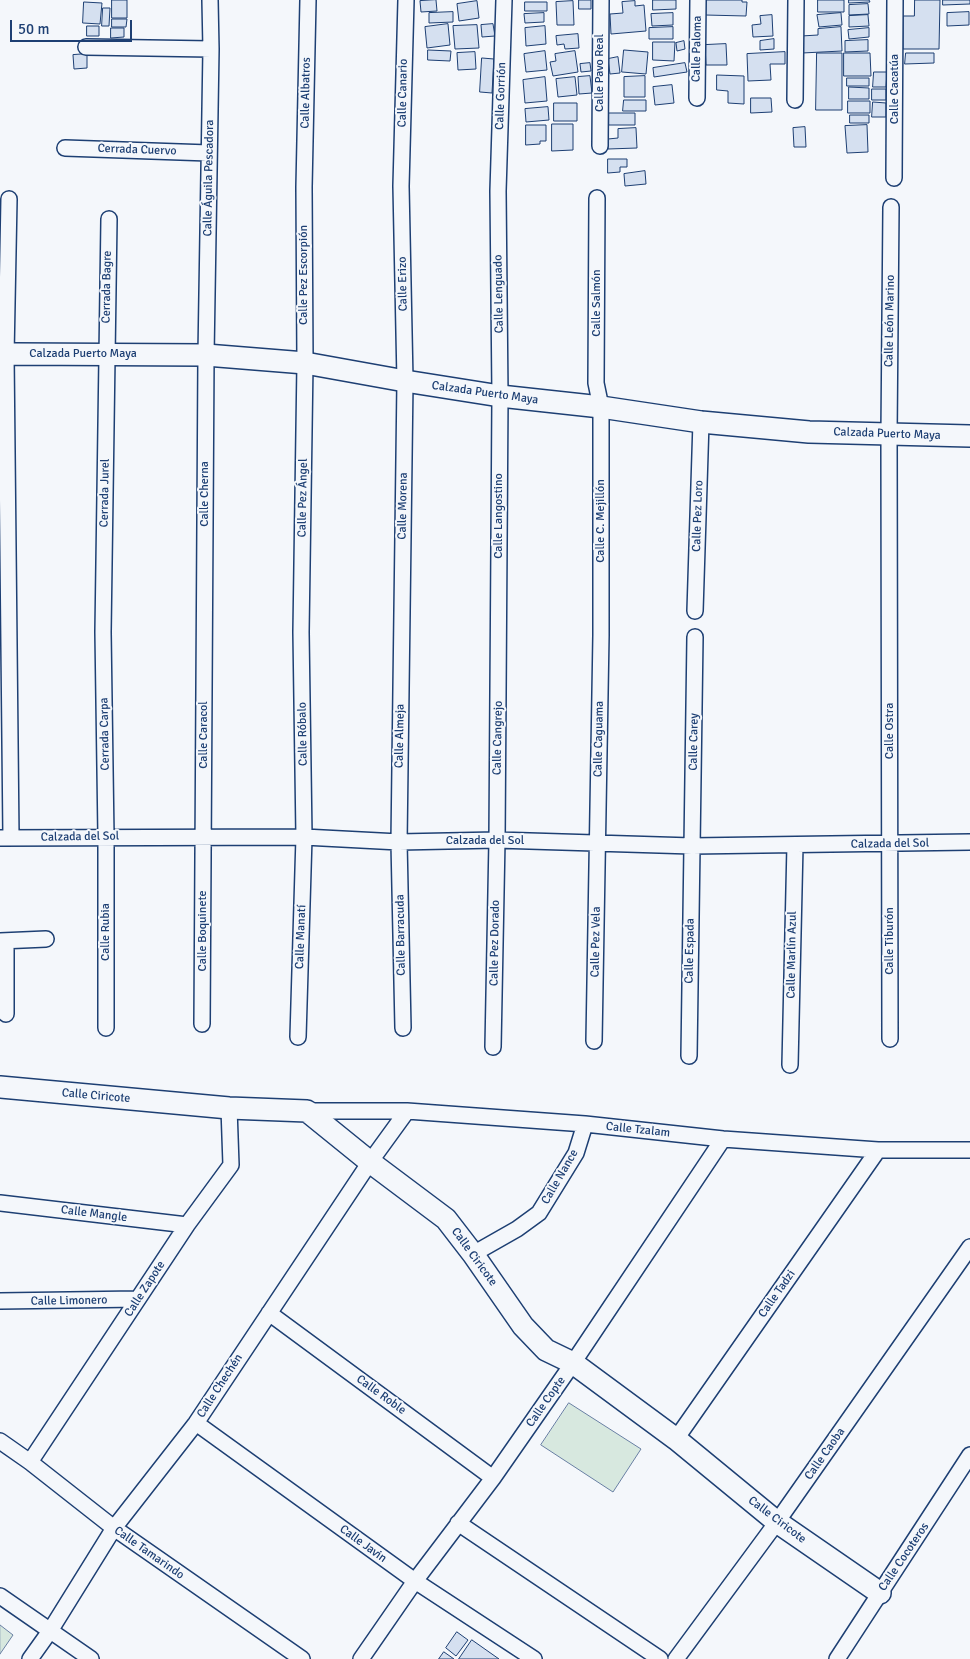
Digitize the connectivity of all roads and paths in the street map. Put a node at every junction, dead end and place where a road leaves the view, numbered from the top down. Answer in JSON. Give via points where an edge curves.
{"nodes":[{"id":1,"x":210,"y":0,"type":"edge"},
{"id":2,"x":308,"y":0,"type":"edge"},
{"id":3,"x":406,"y":0,"type":"edge"},
{"id":4,"x":504,"y":0,"type":"edge"},
{"id":5,"x":601,"y":0,"type":"edge"},
{"id":6,"x":698,"y":0,"type":"edge"},
{"id":7,"x":796,"y":0,"type":"edge"},
{"id":8,"x":895,"y":0,"type":"edge"},
{"id":9,"x":86,"y":47,"type":"dead end"},
{"id":10,"x":211,"y":49,"type":"junction"},
{"id":11,"x":697,"y":98,"type":"dead end"},
{"id":12,"x":795,"y":100,"type":"dead end"},
{"id":13,"x":600,"y":146,"type":"dead end"},
{"id":14,"x":65,"y":148,"type":"dead end"},
{"id":15,"x":210,"y":153,"type":"junction"},
{"id":16,"x":894,"y":178,"type":"dead end"},
{"id":17,"x":401,"y":186,"type":"joint"},
{"id":18,"x":304,"y":187,"type":"joint"},
{"id":19,"x":498,"y":191,"type":"joint"},
{"id":20,"x":597,"y":198,"type":"dead end"},
{"id":21,"x":9,"y":199,"type":"dead end"},
{"id":22,"x":891,"y":207,"type":"dead end"},
{"id":23,"x":109,"y":219,"type":"dead end"},
{"id":24,"x":106,"y":354,"type":"junction"},
{"id":25,"x":3,"y":355,"type":"edge"},
{"id":26,"x":206,"y":355,"type":"junction"},
{"id":27,"x":305,"y":363,"type":"junction"},
{"id":28,"x":405,"y":381,"type":"junction"},
{"id":29,"x":500,"y":396,"type":"junction"},
{"id":30,"x":601,"y":407,"type":"junction"},
{"id":31,"x":702,"y":422,"type":"junction"},
{"id":32,"x":889,"y":434,"type":"junction"},
{"id":33,"x":970,"y":436,"type":"edge"},
{"id":34,"x":695,"y":611,"type":"dead end"},
{"id":35,"x":889,"y":617,"type":"joint"},
{"id":36,"x":401,"y":630,"type":"joint"},
{"id":37,"x":103,"y":632,"type":"joint"},
{"id":38,"x":302,"y":632,"type":"joint"},
{"id":39,"x":204,"y":634,"type":"joint"},
{"id":40,"x":601,"y":635,"type":"joint"},
{"id":41,"x":498,"y":636,"type":"joint"},
{"id":42,"x":695,"y":637,"type":"dead end"},
{"id":43,"x":106,"y":836,"type":"junction"},
{"id":44,"x":203,"y":837,"type":"junction"},
{"id":45,"x":304,"y":837,"type":"junction"},
{"id":46,"x":6,"y":838,"type":"edge"},
{"id":47,"x":497,"y":840,"type":"junction"},
{"id":48,"x":399,"y":842,"type":"junction"},
{"id":49,"x":970,"y":842,"type":"edge"},
{"id":50,"x":597,"y":843,"type":"junction"},
{"id":51,"x":890,"y":844,"type":"junction"},
{"id":52,"x":795,"y":845,"type":"junction"},
{"id":53,"x":692,"y":846,"type":"junction"},
{"id":54,"x":46,"y":939,"type":"dead end"},
{"id":55,"x":3,"y":941,"type":"edge"},
{"id":56,"x":6,"y":1014,"type":"dead end"},
{"id":57,"x":202,"y":1024,"type":"dead end"},
{"id":58,"x":106,"y":1028,"type":"dead end"},
{"id":59,"x":403,"y":1028,"type":"dead end"},
{"id":60,"x":298,"y":1037,"type":"dead end"},
{"id":61,"x":890,"y":1039,"type":"dead end"},
{"id":62,"x":594,"y":1041,"type":"dead end"},
{"id":63,"x":493,"y":1048,"type":"dead end"},
{"id":64,"x":689,"y":1056,"type":"dead end"},
{"id":65,"x":790,"y":1065,"type":"dead end"},
{"id":66,"x":0,"y":1087,"type":"edge"},
{"id":67,"x":229,"y":1108,"type":"junction"},
{"id":68,"x":407,"y":1110,"type":"junction"},
{"id":69,"x":307,"y":1111,"type":"junction"},
{"id":70,"x":585,"y":1124,"type":"junction"},
{"id":71,"x":723,"y":1139,"type":"junction"},
{"id":72,"x":878,"y":1150,"type":"junction"},
{"id":73,"x":970,"y":1150,"type":"edge"},
{"id":74,"x":370,"y":1162,"type":"junction"},
{"id":75,"x":0,"y":1203,"type":"edge"},
{"id":76,"x":187,"y":1224,"type":"junction"},
{"id":77,"x":970,"y":1247,"type":"edge"},
{"id":78,"x":473,"y":1254,"type":"junction"},
{"id":79,"x":965,"y":1263,"type":"edge"},
{"id":80,"x":138,"y":1299,"type":"junction"},
{"id":81,"x":0,"y":1301,"type":"edge"},
{"id":82,"x":269,"y":1313,"type":"junction"},
{"id":83,"x":572,"y":1363,"type":"junction"},
{"id":84,"x":196,"y":1423,"type":"junction"},
{"id":85,"x":676,"y":1439,"type":"junction"},
{"id":86,"x":0,"y":1441,"type":"edge"},
{"id":87,"x":970,"y":1455,"type":"edge"},
{"id":88,"x":30,"y":1462,"type":"junction"},
{"id":89,"x":493,"y":1478,"type":"junction"},
{"id":90,"x":777,"y":1522,"type":"junction"},
{"id":91,"x":458,"y":1523,"type":"junction"},
{"id":92,"x":114,"y":1528,"type":"junction"},
{"id":93,"x":415,"y":1581,"type":"junction"},
{"id":94,"x":880,"y":1594,"type":"junction"},
{"id":95,"x":0,"y":1596,"type":"edge"},
{"id":96,"x":50,"y":1631,"type":"junction"},
{"id":97,"x":527,"y":1657,"type":"edge"},
{"id":98,"x":30,"y":1659,"type":"edge"},
{"id":99,"x":91,"y":1659,"type":"edge"},
{"id":100,"x":302,"y":1659,"type":"edge"},
{"id":101,"x":362,"y":1659,"type":"edge"},
{"id":102,"x":660,"y":1659,"type":"edge"},
{"id":103,"x":676,"y":1659,"type":"edge"},
{"id":104,"x":837,"y":1659,"type":"edge"}],
"edges":[{"from":1,"to":10,"type":"street","name":"Calle Águila Pescadora"},
{"from":2,"to":18,"type":"street","name":"Calle Albatros"},
{"from":3,"to":17,"type":"street","name":"Calle Canario"},
{"from":4,"to":19,"type":"street","name":"Calle Gorrión"},
{"from":5,"to":13,"type":"street","name":"Calle Pavo Real"},
{"from":6,"to":11,"type":"street","name":"Calle Paloma"},
{"from":7,"to":12,"type":"street"},
{"from":8,"to":16,"type":"street","name":"Calle Cacatúa"},
{"from":9,"to":10,"type":"street"},
{"from":10,"to":15,"type":"street","name":"Calle Águila Pescadora"},
{"from":14,"to":15,"type":"street","name":"Cerrada Cuervo"},
{"from":15,"to":26,"type":"street","name":"Calle Águila Pescadora"},
{"from":17,"to":28,"type":"street","name":"Calle Erizo"},
{"from":18,"to":27,"type":"street","name":"Calle Pez Escorpión"},
{"from":19,"to":29,"type":"street","name":"Calle Lenguado"},
{"from":20,"to":30,"type":"street","name":"Calle Salmón","via":[[596,383]]},
{"from":21,"to":25,"type":"street"},
{"from":22,"to":32,"type":"street","name":"Calle León Marino"},
{"from":23,"to":24,"type":"street","name":"Cerrada Bagre"},
{"from":24,"to":25,"type":"street","name":"Calzada Puerto Maya"},
{"from":24,"to":26,"type":"street","name":"Calzada Puerto Maya"},
{"from":24,"to":37,"type":"street","name":"Cerrada Jurel"},
{"from":25,"to":46,"type":"street","via":[[8,585]]},
{"from":26,"to":27,"type":"street","name":"Calzada Puerto Maya"},
{"from":26,"to":39,"type":"street","name":"Calle Cherna"},
{"from":27,"to":28,"type":"street","name":"Calzada Puerto Maya"},
{"from":27,"to":38,"type":"street","name":"Calle Pez Ángel"},
{"from":28,"to":29,"type":"street","name":"Calzada Puerto Maya"},
{"from":28,"to":36,"type":"street","name":"Calle Morena"},
{"from":29,"to":30,"type":"street","name":"Calzada Puerto Maya"},
{"from":29,"to":41,"type":"street","name":"Calle Langostino"},
{"from":30,"to":31,"type":"street","name":"Calzada Puerto Maya"},
{"from":30,"to":40,"type":"street","name":"Calle C. Mejillón"},
{"from":31,"to":32,"type":"street","name":"Calzada Puerto Maya","via":[[808,432]]},
{"from":31,"to":34,"type":"street","name":"Calle Pez Loro"},
{"from":32,"to":33,"type":"street","name":"Calzada Puerto Maya"},
{"from":32,"to":35,"type":"street","name":"Calle León Marino"},
{"from":35,"to":51,"type":"street","name":"Calle Ostra"},
{"from":36,"to":48,"type":"street","name":"Calle Almeja"},
{"from":37,"to":43,"type":"street","name":"Cerrada Carpa"},
{"from":38,"to":45,"type":"street","name":"Calle Róbalo"},
{"from":39,"to":44,"type":"street","name":"Calle Caracol"},
{"from":40,"to":50,"type":"street","name":"Calle Caguama"},
{"from":41,"to":47,"type":"street","name":"Calle Cangrejo"},
{"from":42,"to":53,"type":"street","name":"Calle Carey"},
{"from":43,"to":44,"type":"street","name":"Calzada del Sol"},
{"from":43,"to":46,"type":"street","name":"Calzada del Sol"},
{"from":43,"to":58,"type":"street","name":"Calle Rubia"},
{"from":44,"to":45,"type":"street","name":"Calzada del Sol"},
{"from":44,"to":57,"type":"street","name":"Calle Boquinete"},
{"from":45,"to":48,"type":"street","name":"Calzada del Sol"},
{"from":45,"to":60,"type":"street","name":"Calle Manatí"},
{"from":47,"to":48,"type":"street","name":"Calzada del Sol"},
{"from":47,"to":50,"type":"street","name":"Calzada del Sol"},
{"from":47,"to":63,"type":"street","name":"Calle Pez Dorado"},
{"from":48,"to":59,"type":"street","name":"Calle Barracuda"},
{"from":49,"to":51,"type":"street","name":"Calzada del Sol"},
{"from":50,"to":53,"type":"street","name":"Calzada del Sol"},
{"from":50,"to":62,"type":"street","name":"Calle Pez Vela"},
{"from":51,"to":52,"type":"street","name":"Calzada del Sol"},
{"from":51,"to":61,"type":"street","name":"Calle Tiburón"},
{"from":52,"to":53,"type":"street","name":"Calzada del Sol"},
{"from":52,"to":65,"type":"street","name":"Calle Marlín Azul"},
{"from":53,"to":64,"type":"street","name":"Calle Espada"},
{"from":54,"to":55,"type":"street"},
{"from":55,"to":56,"type":"street"},
{"from":66,"to":67,"type":"street","name":"Calle Ciricote"},
{"from":67,"to":69,"type":"street","name":"Calle Ciricote"},
{"from":67,"to":76,"type":"street","name":"Calle Zapote","via":[[231,1165]]},
{"from":68,"to":69,"type":"street","name":"Calle Tzalam"},
{"from":68,"to":70,"type":"street","name":"Calle Tzalam"},
{"from":68,"to":74,"type":"street","name":"Calle Chechén"},
{"from":69,"to":74,"type":"street","name":"Calle Ciricote"},
{"from":70,"to":71,"type":"street","name":"Calle Tzalam"},
{"from":70,"to":78,"type":"street","name":"Calle Nance","via":[[576,1154],[539,1213]]},
{"from":71,"to":72,"type":"street","name":"Calle Tzalam"},
{"from":71,"to":83,"type":"street","name":"Calle Copte"},
{"from":72,"to":73,"type":"street","name":"Calle Tzalam"},
{"from":72,"to":85,"type":"street","name":"Calle Tadzi"},
{"from":74,"to":78,"type":"street","name":"Calle Ciricote","via":[[446,1219]]},
{"from":74,"to":82,"type":"street","name":"Calle Chechén"},
{"from":75,"to":76,"type":"street","name":"Calle Mangle"},
{"from":76,"to":80,"type":"street","name":"Calle Zapote"},
{"from":77,"to":79,"type":"street","name":"Calle Caoba"},
{"from":78,"to":83,"type":"street","name":"Calle Ciricote","via":[[523,1326],[546,1350]]},
{"from":79,"to":90,"type":"street","name":"Calle Caoba"},
{"from":80,"to":81,"type":"street","name":"Calle Limonero"},
{"from":80,"to":88,"type":"street","name":"Calle Zapote"},
{"from":82,"to":84,"type":"street","name":"Calle Chechén"},
{"from":82,"to":89,"type":"street","name":"Calle Roble"},
{"from":83,"to":85,"type":"street","name":"Calle Ciricote"},
{"from":83,"to":89,"type":"street","name":"Calle Copte"},
{"from":84,"to":92,"type":"street","name":"Calle Chechén"},
{"from":84,"to":93,"type":"street","name":"Calle Javin"},
{"from":85,"to":90,"type":"street","name":"Calle Ciricote"},
{"from":86,"to":88,"type":"street","name":"Calle Tamarindo"},
{"from":87,"to":94,"type":"street","name":"Calle Cocoteros"},
{"from":88,"to":92,"type":"street","name":"Calle Tamarindo"},
{"from":89,"to":91,"type":"street","name":"Calle Copte"},
{"from":90,"to":94,"type":"street","name":"Calle Ciricote"},
{"from":90,"to":103,"type":"street","name":"Calle Caoba"},
{"from":91,"to":93,"type":"street","name":"Calle Copte"},
{"from":91,"to":102,"type":"street"},
{"from":92,"to":96,"type":"street","name":"Calle Chechén"},
{"from":92,"to":100,"type":"street","name":"Calle Tamarindo"},
{"from":93,"to":97,"type":"street","name":"Calle Javin"},
{"from":93,"to":101,"type":"street","name":"Calle Copte"},
{"from":94,"to":104,"type":"street","name":"Calle Cocoteros"},
{"from":95,"to":96,"type":"street"},
{"from":96,"to":98,"type":"street","name":"Calle Chechén"},
{"from":96,"to":99,"type":"street"}]}
